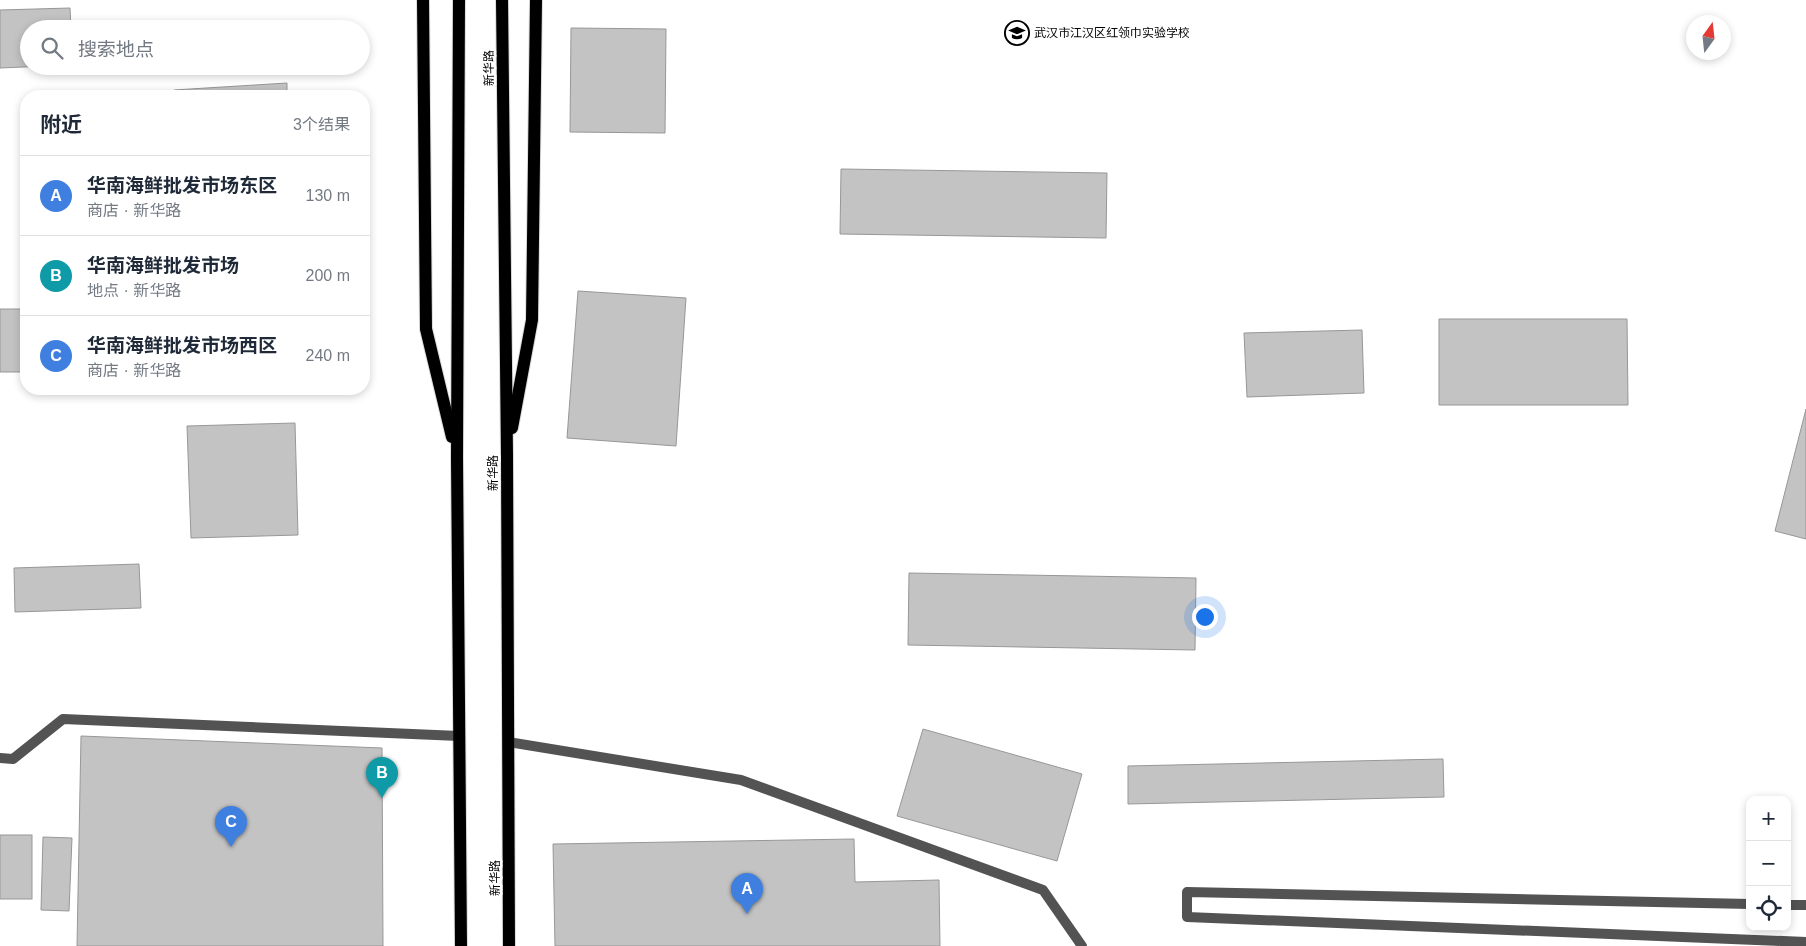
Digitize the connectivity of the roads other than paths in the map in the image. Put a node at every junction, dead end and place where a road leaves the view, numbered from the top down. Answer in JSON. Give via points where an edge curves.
{"nodes":[{"id":1,"x":423,"y":0,"type":"edge"},
{"id":2,"x":459,"y":0,"type":"edge"},
{"id":3,"x":502,"y":0,"type":"edge"},
{"id":4,"x":536,"y":0,"type":"edge"},
{"id":5,"x":507,"y":455,"type":"junction"},
{"id":6,"x":457,"y":458,"type":"junction"},
{"id":7,"x":459,"y":736,"type":"junction"},
{"id":8,"x":508,"y":742,"type":"junction"},
{"id":9,"x":0,"y":758,"type":"edge"},
{"id":10,"x":1746,"y":904,"type":"edge"},
{"id":11,"x":1791,"y":905,"type":"edge"},
{"id":12,"x":1806,"y":905,"type":"edge"},
{"id":13,"x":1806,"y":942,"type":"edge"},
{"id":14,"x":461,"y":946,"type":"edge"},
{"id":15,"x":509,"y":946,"type":"edge"},
{"id":16,"x":1082,"y":946,"type":"edge"}],
"edges":[{"from":1,"to":6,"type":"main road","via":[[426,329]]},
{"from":2,"to":6,"type":"main road"},
{"from":3,"to":5,"type":"main road","name":"新华路"},
{"from":4,"to":5,"type":"main road","via":[[532,320]]},
{"from":5,"to":8,"type":"main road","name":"新华路"},
{"from":6,"to":7,"type":"main road"},
{"from":7,"to":9,"type":"street","via":[[63,720],[13,759]]},
{"from":7,"to":14,"type":"main road"},
{"from":8,"to":15,"type":"main road","name":"新华路"},
{"from":8,"to":16,"type":"street","via":[[741,780],[1043,890]]},
{"from":10,"to":13,"type":"street","via":[[1187,892],[1187,917]]},
{"from":11,"to":12,"type":"street"}]}
